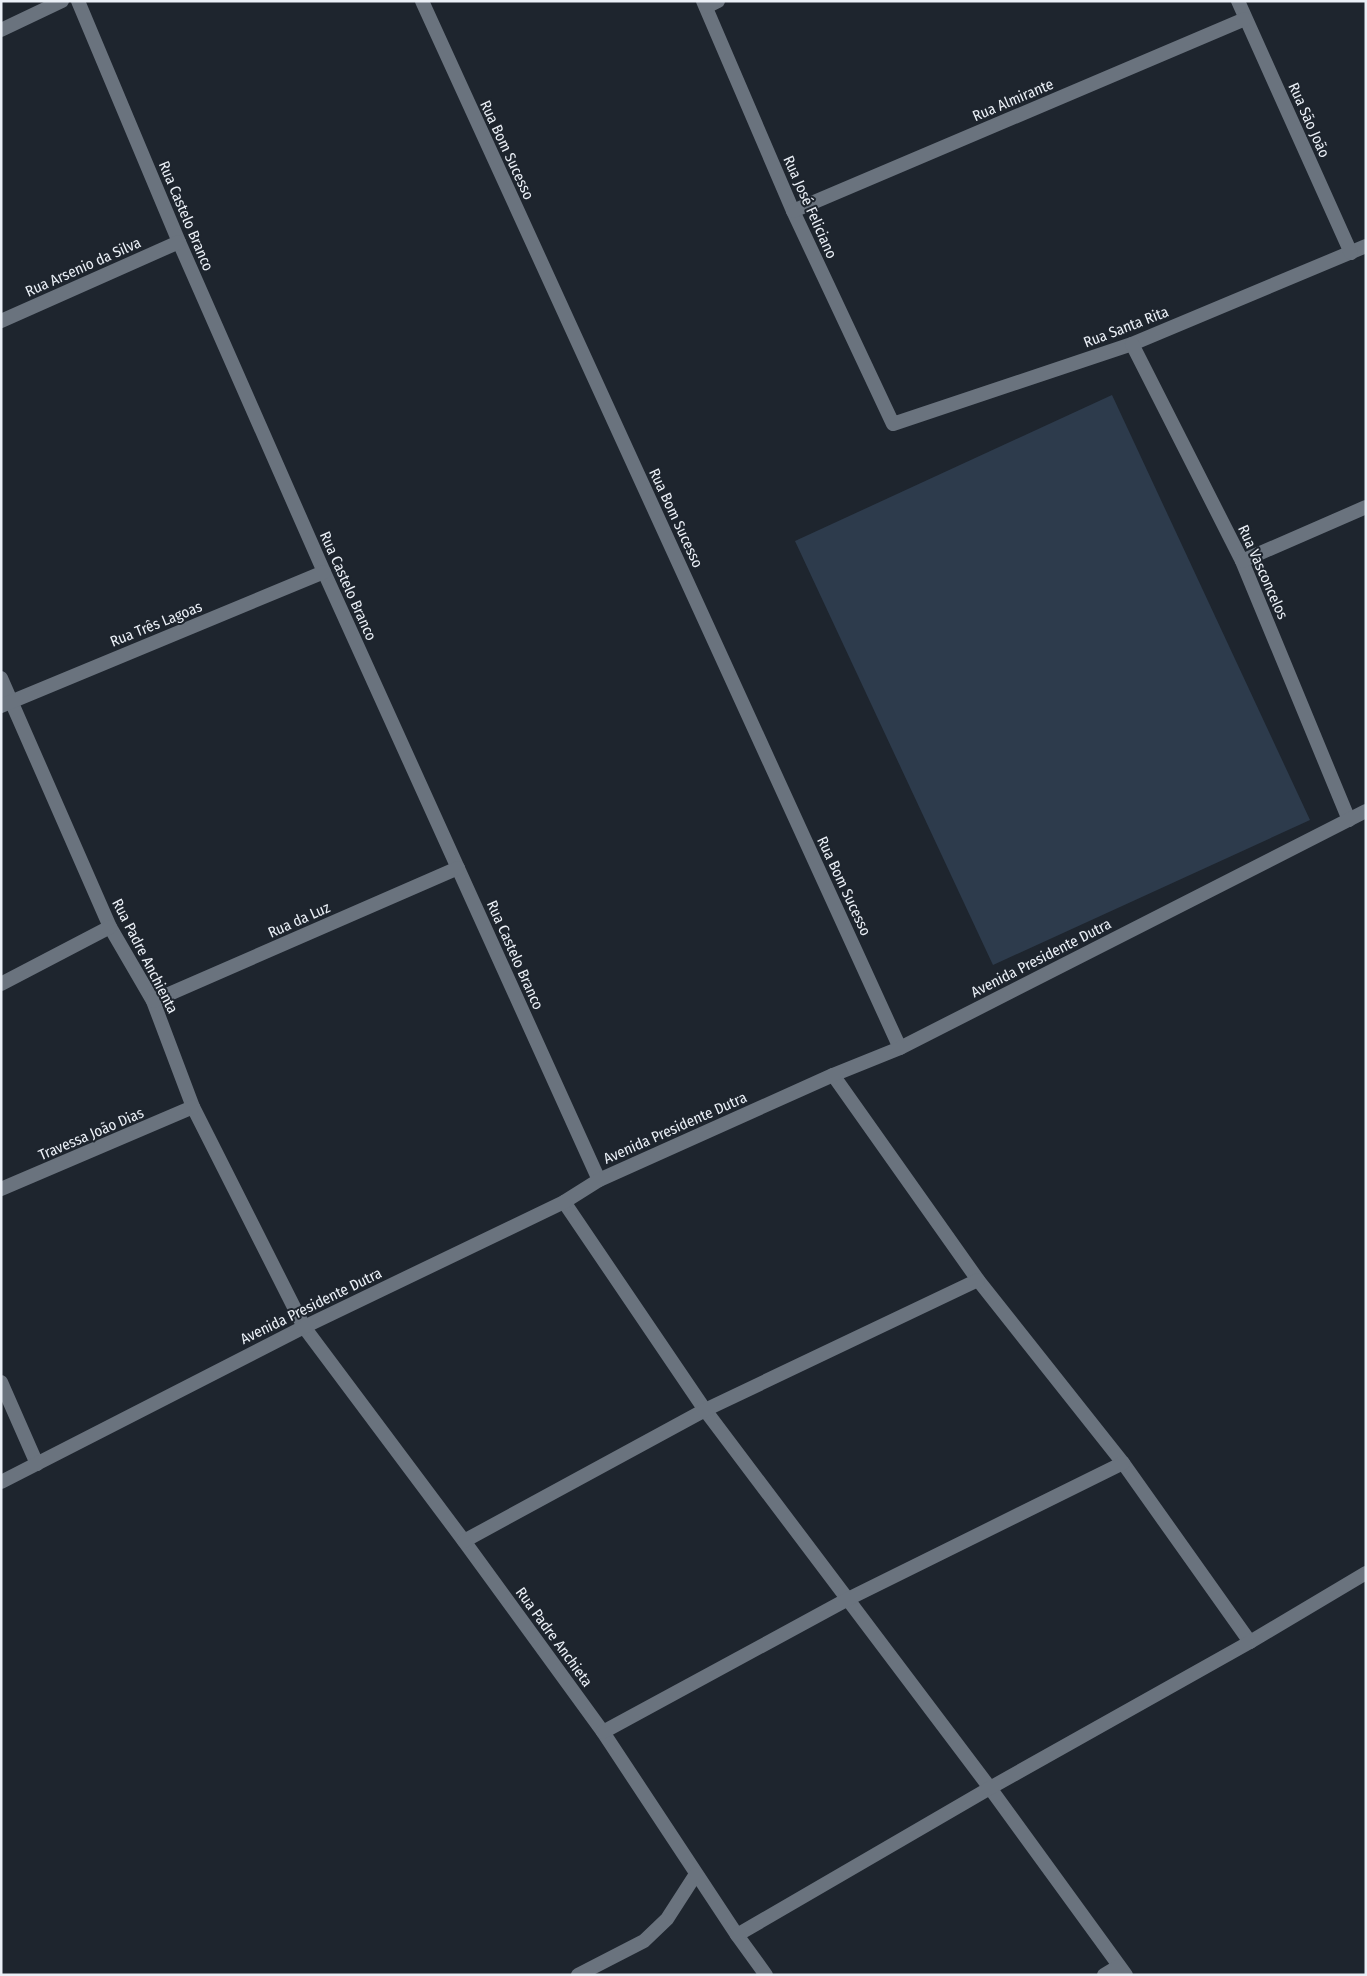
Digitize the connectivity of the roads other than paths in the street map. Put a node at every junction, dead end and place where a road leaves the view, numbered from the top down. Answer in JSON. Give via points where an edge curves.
{"nodes":[{"id":1,"x":62,"y":1,"type":"edge"},
{"id":2,"x":78,"y":1,"type":"edge"},
{"id":3,"x":422,"y":1,"type":"edge"},
{"id":4,"x":1238,"y":1,"type":"edge"},
{"id":5,"x":709,"y":3,"type":"edge"},
{"id":6,"x":1245,"y":19,"type":"junction"},
{"id":7,"x":1,"y":30,"type":"edge"},
{"id":8,"x":793,"y":211,"type":"junction"},
{"id":9,"x":179,"y":242,"type":"junction"},
{"id":10,"x":1366,"y":246,"type":"edge"},
{"id":11,"x":1352,"y":252,"type":"junction"},
{"id":12,"x":1,"y":321,"type":"edge"},
{"id":13,"x":1132,"y":344,"type":"junction"},
{"id":14,"x":893,"y":424,"type":"joint"},
{"id":15,"x":1366,"y":507,"type":"edge"},
{"id":16,"x":1242,"y":560,"type":"junction"},
{"id":17,"x":324,"y":572,"type":"junction"},
{"id":18,"x":1,"y":678,"type":"edge"},
{"id":19,"x":6,"y":703,"type":"edge"},
{"id":20,"x":1366,"y":811,"type":"edge"},
{"id":21,"x":1349,"y":820,"type":"junction"},
{"id":22,"x":458,"y":868,"type":"junction"},
{"id":23,"x":110,"y":927,"type":"junction"},
{"id":24,"x":1,"y":984,"type":"edge"},
{"id":25,"x":153,"y":1001,"type":"junction"},
{"id":26,"x":900,"y":1048,"type":"junction"},
{"id":27,"x":833,"y":1075,"type":"junction"},
{"id":28,"x":193,"y":1108,"type":"junction"},
{"id":29,"x":599,"y":1180,"type":"junction"},
{"id":30,"x":1,"y":1190,"type":"edge"},
{"id":31,"x":564,"y":1202,"type":"junction"},
{"id":32,"x":978,"y":1280,"type":"junction"},
{"id":33,"x":304,"y":1327,"type":"junction"},
{"id":34,"x":1,"y":1382,"type":"edge"},
{"id":35,"x":704,"y":1410,"type":"junction"},
{"id":36,"x":1123,"y":1463,"type":"junction"},
{"id":37,"x":37,"y":1464,"type":"junction"},
{"id":38,"x":1,"y":1482,"type":"edge"},
{"id":39,"x":464,"y":1541,"type":"junction"},
{"id":40,"x":1366,"y":1573,"type":"edge"},
{"id":41,"x":848,"y":1599,"type":"junction"},
{"id":42,"x":1250,"y":1642,"type":"junction"},
{"id":43,"x":603,"y":1732,"type":"junction"},
{"id":44,"x":990,"y":1788,"type":"junction"},
{"id":45,"x":696,"y":1874,"type":"junction"},
{"id":46,"x":737,"y":1935,"type":"junction"},
{"id":47,"x":1122,"y":1970,"type":"edge"},
{"id":48,"x":578,"y":1975,"type":"edge"},
{"id":49,"x":766,"y":1975,"type":"edge"},
{"id":50,"x":1104,"y":1975,"type":"edge"}],
"edges":[{"from":1,"to":7,"type":"street"},
{"from":2,"to":9,"type":"street","name":"Rua Castelo Branco"},
{"from":3,"to":26,"type":"street","name":"Rua Bom Sucesso"},
{"from":4,"to":6,"type":"street","name":"Rua São João"},
{"from":5,"to":8,"type":"street","name":"Rua José Feliciano"},
{"from":6,"to":8,"type":"street","name":"Rua Almirante"},
{"from":6,"to":11,"type":"street","name":"Rua São João"},
{"from":8,"to":14,"type":"street","name":"Rua José Feliciano"},
{"from":9,"to":12,"type":"street","name":"Rua Arsenio da Silva"},
{"from":9,"to":17,"type":"street","name":"Rua Castelo Branco"},
{"from":10,"to":11,"type":"street","name":"Rua Santa Rita"},
{"from":11,"to":13,"type":"street","name":"Rua Santa Rita"},
{"from":13,"to":14,"type":"street","name":"Rua Santa Rita"},
{"from":13,"to":16,"type":"street","name":"Rua Vasconcelos"},
{"from":15,"to":16,"type":"street"},
{"from":16,"to":21,"type":"street","name":"Rua Vasconcelos"},
{"from":17,"to":19,"type":"street","name":"Rua Três Lagoas"},
{"from":17,"to":22,"type":"street","name":"Rua Castelo Branco"},
{"from":18,"to":19,"type":"street","name":"Rua Padre Anchienta"},
{"from":19,"to":23,"type":"street","name":"Rua Padre Anchienta"},
{"from":20,"to":21,"type":"street","name":"Avenida Presidente Dutra"},
{"from":21,"to":26,"type":"street","name":"Avenida Presidente Dutra"},
{"from":22,"to":25,"type":"street","name":"Rua da Luz"},
{"from":22,"to":29,"type":"street","name":"Rua Castelo Branco"},
{"from":23,"to":24,"type":"street"},
{"from":23,"to":25,"type":"street","name":"Rua Padre Anchienta"},
{"from":25,"to":28,"type":"street","name":"Rua Padre Anchienta"},
{"from":26,"to":27,"type":"street","name":"Avenida Presidente Dutra"},
{"from":27,"to":29,"type":"street","name":"Avenida Presidente Dutra"},
{"from":27,"to":32,"type":"street"},
{"from":28,"to":30,"type":"street","name":"Travessa João Dias"},
{"from":28,"to":33,"type":"street","name":"Rua Padre Anchienta"},
{"from":29,"to":31,"type":"street","name":"Avenida Presidente Dutra"},
{"from":31,"to":33,"type":"street","name":"Avenida Presidente Dutra"},
{"from":31,"to":35,"type":"street"},
{"from":32,"to":35,"type":"street"},
{"from":32,"to":36,"type":"street"},
{"from":33,"to":37,"type":"street","name":"Avenida Presidente Dutra"},
{"from":33,"to":39,"type":"street","name":"Rua Padre Anchieta"},
{"from":34,"to":37,"type":"street"},
{"from":35,"to":39,"type":"street"},
{"from":35,"to":41,"type":"street"},
{"from":36,"to":41,"type":"street"},
{"from":36,"to":42,"type":"street"},
{"from":37,"to":38,"type":"street","name":"Avenida Presidente Dutra"},
{"from":39,"to":43,"type":"street","name":"Rua Padre Anchieta"},
{"from":40,"to":42,"type":"street"},
{"from":41,"to":43,"type":"street"},
{"from":41,"to":44,"type":"street"},
{"from":42,"to":44,"type":"street"},
{"from":43,"to":45,"type":"street","name":"Rua Padre Anchieta"},
{"from":44,"to":46,"type":"street"},
{"from":44,"to":47,"type":"street"},
{"from":45,"to":46,"type":"street","name":"Rua Padre Anchieta"},
{"from":45,"to":48,"type":"street","via":[[667,1919],[644,1941]]},
{"from":46,"to":49,"type":"street","name":"Rua Padre Anchieta"},
{"from":47,"to":50,"type":"street"}]}
